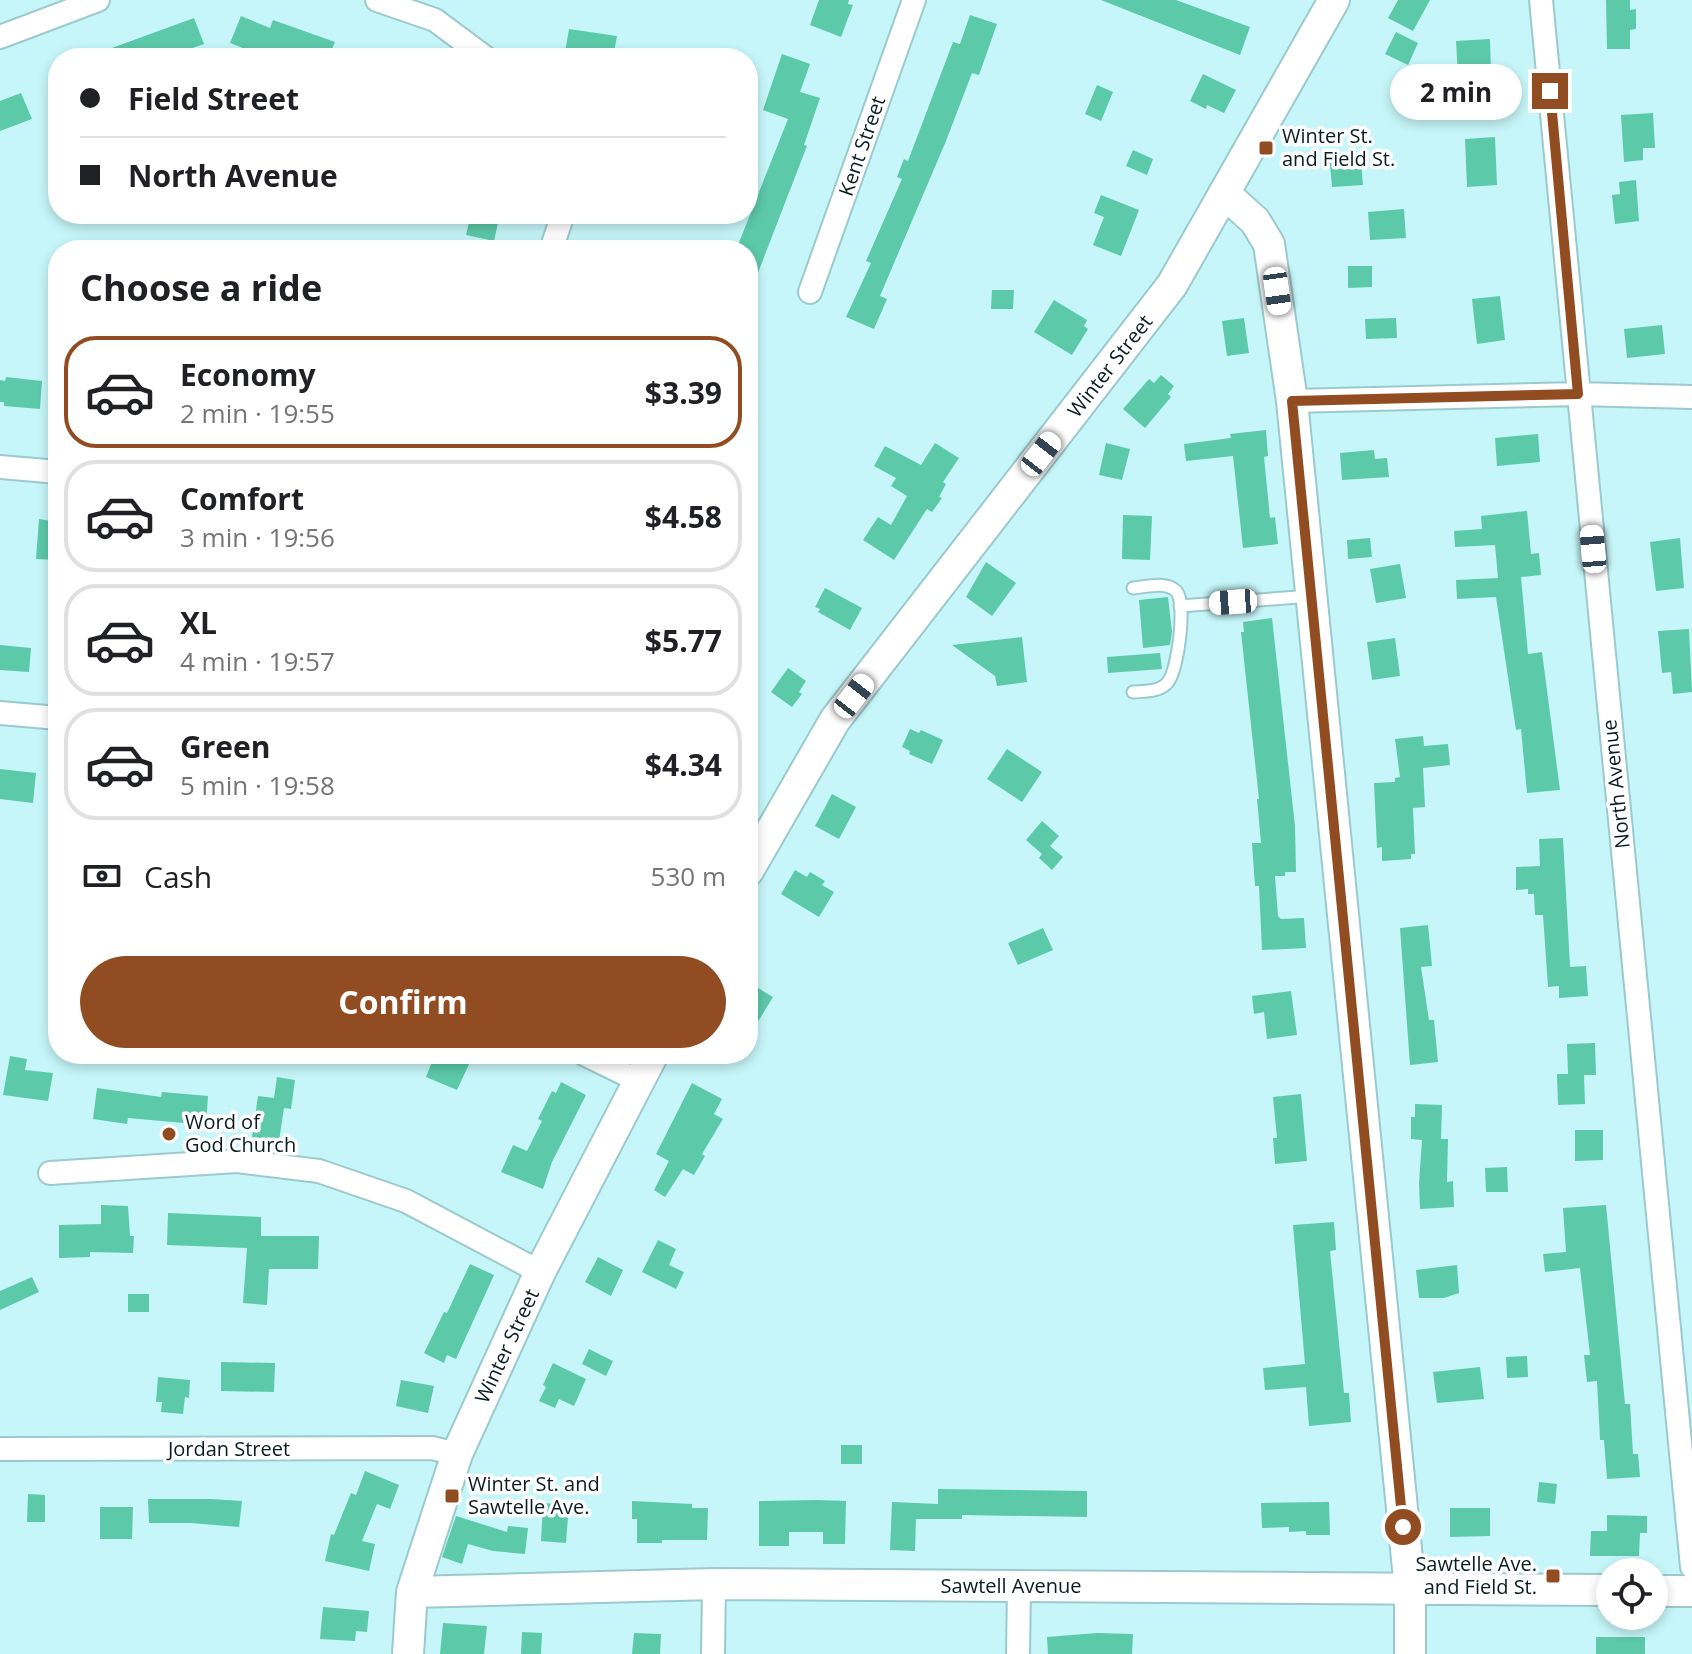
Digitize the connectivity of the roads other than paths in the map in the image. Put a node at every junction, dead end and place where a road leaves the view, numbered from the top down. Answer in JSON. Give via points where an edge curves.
{"nodes":[{"id":1,"x":98,"y":0,"type":"edge"},
{"id":2,"x":377,"y":0,"type":"edge"},
{"id":3,"x":914,"y":0,"type":"edge"},
{"id":4,"x":1541,"y":0,"type":"edge"},
{"id":5,"x":1329,"y":1,"type":"edge"},
{"id":6,"x":438,"y":10,"type":"edge"},
{"id":7,"x":0,"y":37,"type":"edge"},
{"id":8,"x":476,"y":48,"type":"edge"},
{"id":9,"x":1224,"y":193,"type":"junction"},
{"id":10,"x":810,"y":292,"type":"dead end"},
{"id":11,"x":1578,"y":394,"type":"junction"},
{"id":12,"x":1692,"y":397,"type":"edge"},
{"id":13,"x":1292,"y":401,"type":"junction"},
{"id":14,"x":0,"y":467,"type":"edge"},
{"id":15,"x":48,"y":471,"type":"edge"},
{"id":16,"x":1133,"y":588,"type":"dead end"},
{"id":17,"x":1312,"y":596,"type":"junction"},
{"id":18,"x":1180,"y":606,"type":"junction"},
{"id":19,"x":1133,"y":692,"type":"dead end"},
{"id":20,"x":0,"y":713,"type":"edge"},
{"id":21,"x":48,"y":717,"type":"edge"},
{"id":22,"x":758,"y":846,"type":"edge"},
{"id":23,"x":604,"y":1064,"type":"edge"},
{"id":24,"x":648,"y":1064,"type":"edge"},
{"id":25,"x":639,"y":1081,"type":"junction"},
{"id":26,"x":50,"y":1173,"type":"dead end"},
{"id":27,"x":540,"y":1272,"type":"junction"},
{"id":28,"x":0,"y":1449,"type":"edge"},
{"id":29,"x":457,"y":1454,"type":"junction"},
{"id":30,"x":1692,"y":1567,"type":"edge"},
{"id":31,"x":714,"y":1584,"type":"junction"},
{"id":32,"x":1019,"y":1586,"type":"junction"},
{"id":33,"x":1410,"y":1589,"type":"junction"},
{"id":34,"x":1596,"y":1590,"type":"edge"},
{"id":35,"x":1668,"y":1591,"type":"edge"},
{"id":36,"x":1692,"y":1591,"type":"edge"},
{"id":37,"x":412,"y":1592,"type":"junction"},
{"id":38,"x":408,"y":1654,"type":"edge"},
{"id":39,"x":713,"y":1654,"type":"edge"},
{"id":40,"x":1018,"y":1654,"type":"edge"},
{"id":41,"x":1410,"y":1654,"type":"edge"}],
"edges":[{"from":1,"to":7,"type":"street"},
{"from":2,"to":6,"type":"street"},
{"from":3,"to":10,"type":"street","name":"Kent Street"},
{"from":4,"to":11,"type":"street","name":"North Avenue"},
{"from":5,"to":9,"type":"street","name":"Winter Street"},
{"from":6,"to":8,"type":"street"},
{"from":9,"to":13,"type":"street","via":[[1255,221],[1269,244]]},
{"from":9,"to":22,"type":"street","name":"Winter Street","via":[[1172,285],[835,720]]},
{"from":11,"to":12,"type":"street"},
{"from":11,"to":13,"type":"street"},
{"from":11,"to":30,"type":"street","name":"North Avenue"},
{"from":13,"to":17,"type":"street"},
{"from":14,"to":15,"type":"street"},
{"from":16,"to":18,"type":"lane","via":[[1165,585],[1179,597]]},
{"from":17,"to":18,"type":"lane"},
{"from":17,"to":33,"type":"street"},
{"from":18,"to":19,"type":"lane","via":[[1180,635],[1169,681],[1160,689]]},
{"from":20,"to":21,"type":"street"},
{"from":23,"to":25,"type":"street"},
{"from":24,"to":25,"type":"street","name":"Winter Street"},
{"from":25,"to":27,"type":"street","name":"Winter Street"},
{"from":26,"to":27,"type":"street","via":[[237,1161],[319,1171],[406,1201]]},
{"from":27,"to":29,"type":"street","name":"Winter Street"},
{"from":28,"to":29,"type":"street","name":"Jordan Street","via":[[432,1448]]},
{"from":29,"to":37,"type":"street","name":"Winter Street"},
{"from":31,"to":32,"type":"street","name":"Sawtell Avenue"},
{"from":31,"to":37,"type":"street","name":"Sawtell Avenue"},
{"from":31,"to":39,"type":"street"},
{"from":32,"to":33,"type":"street","name":"Sawtell Avenue"},
{"from":32,"to":40,"type":"street"},
{"from":33,"to":34,"type":"street","name":"Sawtell Avenue"},
{"from":33,"to":41,"type":"street"},
{"from":35,"to":36,"type":"street"},
{"from":37,"to":38,"type":"street","name":"Winter Street"}]}
